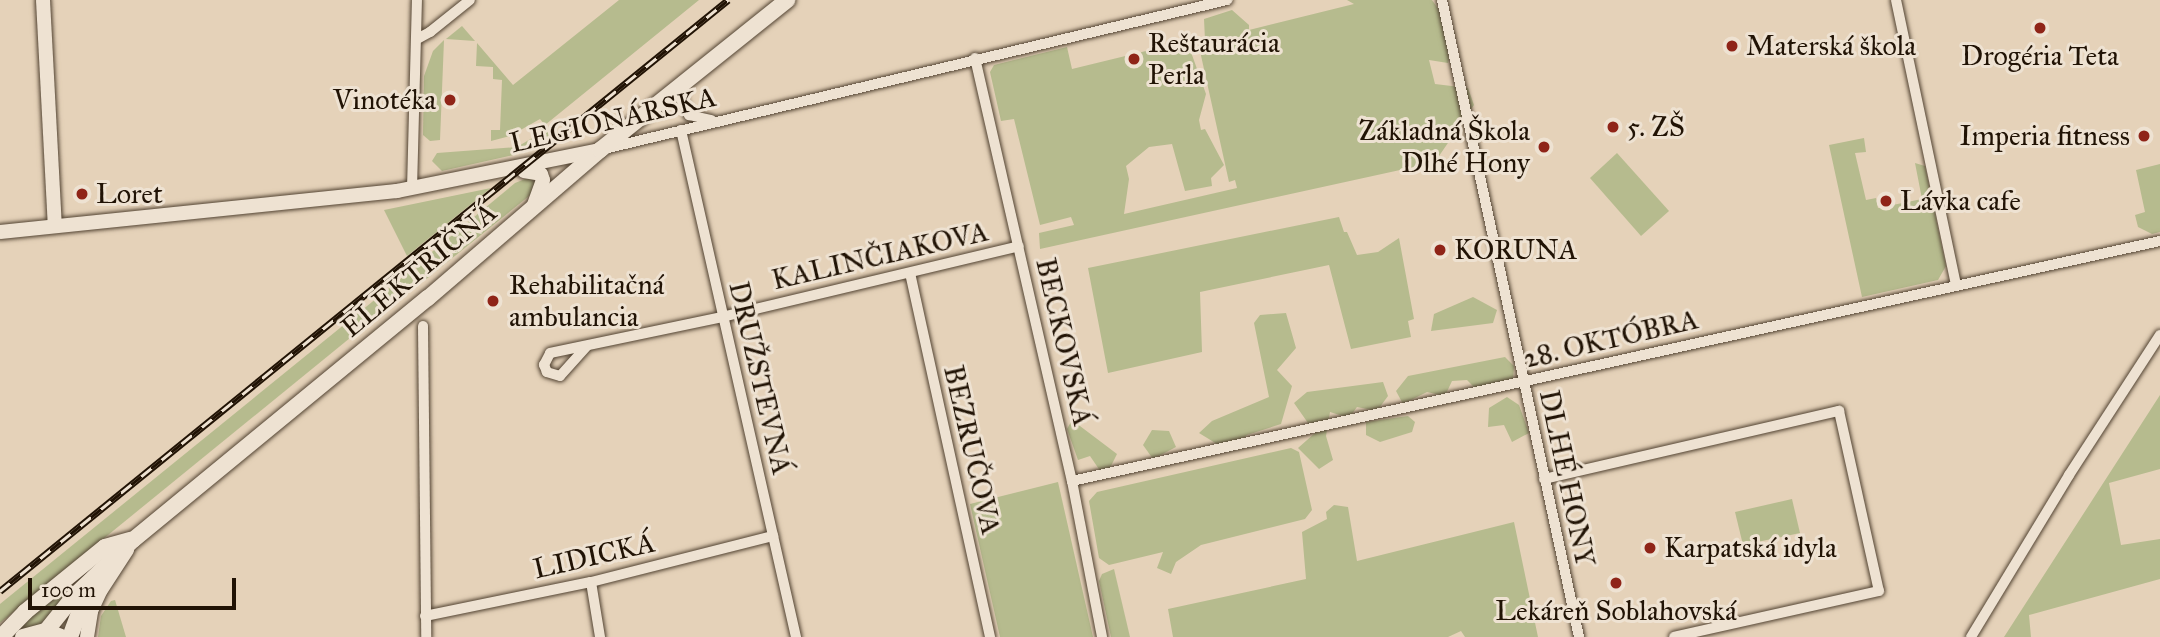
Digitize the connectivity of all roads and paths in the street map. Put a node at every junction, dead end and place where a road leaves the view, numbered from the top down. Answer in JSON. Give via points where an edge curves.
{"nodes":[{"id":1,"x":43,"y":0,"type":"edge"},
{"id":2,"x":417,"y":0,"type":"edge"},
{"id":3,"x":470,"y":0,"type":"edge"},
{"id":4,"x":787,"y":0,"type":"edge"},
{"id":5,"x":1227,"y":0,"type":"edge"},
{"id":6,"x":1442,"y":0,"type":"edge"},
{"id":7,"x":1896,"y":0,"type":"edge"},
{"id":8,"x":417,"y":38,"type":"junction"},
{"id":9,"x":975,"y":58,"type":"junction"},
{"id":10,"x":682,"y":85,"type":"junction"},
{"id":11,"x":717,"y":121,"type":"junction"},
{"id":12,"x":681,"y":130,"type":"junction"},
{"id":13,"x":600,"y":150,"type":"junction"},
{"id":14,"x":508,"y":170,"type":"junction"},
{"id":15,"x":412,"y":189,"type":"junction"},
{"id":16,"x":532,"y":208,"type":"junction"},
{"id":17,"x":55,"y":226,"type":"junction"},
{"id":18,"x":0,"y":232,"type":"edge"},
{"id":19,"x":2160,"y":241,"type":"edge"},
{"id":20,"x":1019,"y":246,"type":"junction"},
{"id":21,"x":909,"y":272,"type":"junction"},
{"id":22,"x":1956,"y":284,"type":"junction"},
{"id":23,"x":722,"y":317,"type":"junction"},
{"id":24,"x":423,"y":326,"type":"dead end"},
{"id":25,"x":2160,"y":335,"type":"edge"},
{"id":26,"x":587,"y":346,"type":"dead end"},
{"id":27,"x":1522,"y":382,"type":"junction"},
{"id":28,"x":1544,"y":479,"type":"junction"},
{"id":29,"x":1072,"y":481,"type":"junction"},
{"id":30,"x":773,"y":536,"type":"junction"},
{"id":31,"x":133,"y":540,"type":"junction"},
{"id":32,"x":591,"y":582,"type":"junction"},
{"id":33,"x":90,"y":584,"type":"junction"},
{"id":34,"x":425,"y":616,"type":"junction"},
{"id":35,"x":54,"y":634,"type":"edge"},
{"id":36,"x":1,"y":637,"type":"edge"},
{"id":37,"x":23,"y":637,"type":"edge"},
{"id":38,"x":70,"y":637,"type":"edge"},
{"id":39,"x":88,"y":637,"type":"edge"},
{"id":40,"x":426,"y":637,"type":"edge"},
{"id":41,"x":600,"y":637,"type":"edge"},
{"id":42,"x":796,"y":637,"type":"edge"},
{"id":43,"x":990,"y":637,"type":"edge"},
{"id":44,"x":1102,"y":637,"type":"edge"},
{"id":45,"x":1579,"y":637,"type":"edge"},
{"id":46,"x":1674,"y":637,"type":"edge"},
{"id":47,"x":1971,"y":637,"type":"edge"}],
"edges":[{"from":1,"to":17,"type":"street"},
{"from":2,"to":8,"type":"street"},
{"from":3,"to":8,"type":"street"},
{"from":4,"to":10,"type":"main road","name":"ELEKTRIČNÁ"},
{"from":5,"to":9,"type":"street","name":"LEGIONÁRSKA"},
{"from":6,"to":27,"type":"street","name":"DLHÉ HONY"},
{"from":7,"to":22,"type":"street"},
{"from":8,"to":15,"type":"street"},
{"from":9,"to":11,"type":"street","name":"LEGIONÁRSKA"},
{"from":9,"to":20,"type":"street","name":"BECKOVSKÁ"},
{"from":10,"to":11,"type":"street","via":[[682,101],[689,115]]},
{"from":10,"to":13,"type":"main road","name":"ELEKTRIČNÁ"},
{"from":11,"to":12,"type":"street","name":"LEGIONÁRSKA"},
{"from":12,"to":13,"type":"street","name":"LEGIONÁRSKA"},
{"from":12,"to":23,"type":"street","name":"DRUŽSTEVNÁ"},
{"from":13,"to":14,"type":"street","name":"LEGIONÁRSKA"},
{"from":13,"to":16,"type":"main road","name":"ELEKTRIČNÁ"},
{"from":14,"to":15,"type":"street","name":"LEGIONÁRSKA"},
{"from":14,"to":16,"type":"street","via":[[541,174],[542,190]]},
{"from":15,"to":17,"type":"street","name":"LEGIONÁRSKA"},
{"from":16,"to":31,"type":"main road","name":"ELEKTRIČNÁ"},
{"from":17,"to":18,"type":"street","name":"LEGIONÁRSKA"},
{"from":19,"to":22,"type":"street","name":"28. OKTÓBRA"},
{"from":20,"to":21,"type":"street","name":"KALINČIAKOVA"},
{"from":20,"to":29,"type":"street","name":"BECKOVSKÁ"},
{"from":21,"to":23,"type":"street","name":"KALINČIAKOVA"},
{"from":21,"to":43,"type":"street","name":"BEZRUČOVA"},
{"from":22,"to":27,"type":"street","name":"28. OKTÓBRA"},
{"from":23,"to":26,"type":"street","name":"KALINČIAKOVA"},
{"from":23,"to":30,"type":"street","name":"DRUŽSTEVNÁ"},
{"from":24,"to":34,"type":"street"},
{"from":25,"to":47,"type":"street"},
{"from":27,"to":28,"type":"street","name":"DLHÉ HONY"},
{"from":27,"to":29,"type":"street","name":"28. OKTÓBRA"},
{"from":28,"to":45,"type":"street","name":"DLHÉ HONY"},
{"from":28,"to":46,"type":"street","via":[[1839,411],[1879,591]]},
{"from":29,"to":44,"type":"street","name":"BECKOVSKÁ"},
{"from":30,"to":32,"type":"street","name":"LIDICKÁ"},
{"from":30,"to":42,"type":"street","name":"DRUŽSTEVNÁ"},
{"from":31,"to":33,"type":"main road","name":"ELEKTRIČNÁ"},
{"from":31,"to":36,"type":"main road","via":[[105,547]]},
{"from":31,"to":39,"type":"street","via":[[91,611]]},
{"from":32,"to":34,"type":"street","name":"LIDICKÁ"},
{"from":32,"to":41,"type":"street"},
{"from":33,"to":35,"type":"main road","name":"ELEKTRIČNÁ","via":[[74,596]]},
{"from":33,"to":38,"type":"main road","name":"ELEKTRIČNÁ"},
{"from":34,"to":40,"type":"street"},
{"from":35,"to":37,"type":"main road"}]}
